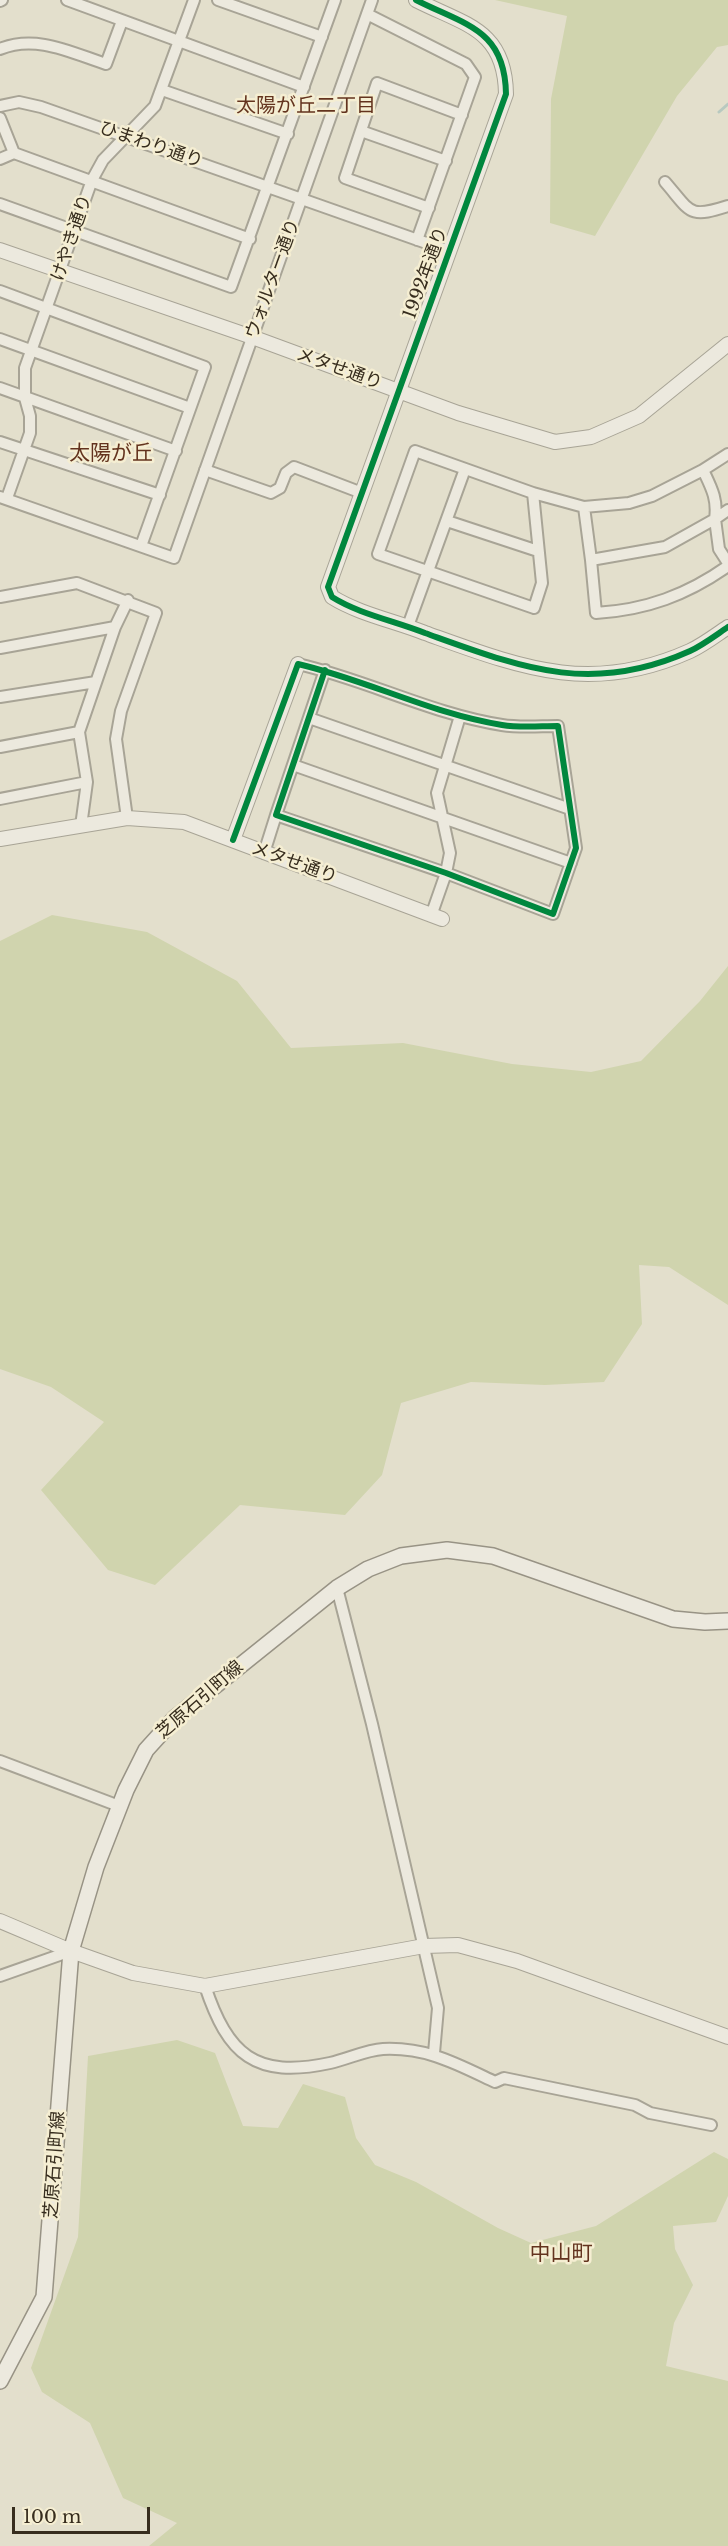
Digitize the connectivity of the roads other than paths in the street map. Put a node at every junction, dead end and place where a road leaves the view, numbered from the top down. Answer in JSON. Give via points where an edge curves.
{"nodes":[{"id":1,"x":67,"y":0,"type":"edge"},
{"id":2,"x":194,"y":0,"type":"edge"},
{"id":3,"x":218,"y":0,"type":"edge"},
{"id":4,"x":335,"y":0,"type":"edge"},
{"id":5,"x":372,"y":0,"type":"edge"},
{"id":6,"x":416,"y":0,"type":"edge"},
{"id":7,"x":367,"y":14,"type":"junction"},
{"id":8,"x":122,"y":21,"type":"junction"},
{"id":9,"x":322,"y":37,"type":"junction"},
{"id":10,"x":179,"y":41,"type":"junction"},
{"id":11,"x":0,"y":49,"type":"edge"},
{"id":12,"x":304,"y":87,"type":"junction"},
{"id":13,"x":162,"y":90,"type":"junction"},
{"id":14,"x":0,"y":106,"type":"edge"},
{"id":15,"x":462,"y":115,"type":"junction"},
{"id":16,"x":0,"y":118,"type":"edge"},
{"id":17,"x":361,"y":131,"type":"junction"},
{"id":18,"x":288,"y":134,"type":"junction"},
{"id":19,"x":128,"y":137,"type":"junction"},
{"id":20,"x":14,"y":153,"type":"junction"},
{"id":21,"x":0,"y":159,"type":"edge"},
{"id":22,"x":446,"y":161,"type":"junction"},
{"id":23,"x":92,"y":180,"type":"junction"},
{"id":24,"x":665,"y":182,"type":"dead end"},
{"id":25,"x":269,"y":187,"type":"junction"},
{"id":26,"x":301,"y":198,"type":"junction"},
{"id":27,"x":0,"y":204,"type":"edge"},
{"id":28,"x":728,"y":206,"type":"edge"},
{"id":29,"x":429,"y":208,"type":"junction"},
{"id":30,"x":74,"y":230,"type":"junction"},
{"id":31,"x":250,"y":239,"type":"junction"},
{"id":32,"x":417,"y":240,"type":"junction"},
{"id":33,"x":0,"y":250,"type":"edge"},
{"id":34,"x":449,"y":251,"type":"junction"},
{"id":35,"x":61,"y":270,"type":"junction"},
{"id":36,"x":0,"y":291,"type":"edge"},
{"id":37,"x":47,"y":308,"type":"junction"},
{"id":38,"x":252,"y":337,"type":"junction"},
{"id":39,"x":0,"y":339,"type":"edge"},
{"id":40,"x":728,"y":345,"type":"edge"},
{"id":41,"x":31,"y":350,"type":"junction"},
{"id":42,"x":0,"y":388,"type":"edge"},
{"id":43,"x":399,"y":392,"type":"junction"},
{"id":44,"x":25,"y":397,"type":"junction"},
{"id":45,"x":190,"y":408,"type":"junction"},
{"id":46,"x":0,"y":442,"type":"edge"},
{"id":47,"x":24,"y":450,"type":"junction"},
{"id":48,"x":176,"y":451,"type":"junction"},
{"id":49,"x":728,"y":454,"type":"edge"},
{"id":50,"x":465,"y":469,"type":"junction"},
{"id":51,"x":205,"y":470,"type":"junction"},
{"id":52,"x":703,"y":470,"type":"junction"},
{"id":53,"x":362,"y":493,"type":"junction"},
{"id":54,"x":533,"y":493,"type":"junction"},
{"id":55,"x":160,"y":495,"type":"junction"},
{"id":56,"x":3,"y":497,"type":"edge"},
{"id":57,"x":584,"y":507,"type":"junction"},
{"id":58,"x":728,"y":510,"type":"edge"},
{"id":59,"x":715,"y":519,"type":"junction"},
{"id":60,"x":447,"y":521,"type":"junction"},
{"id":61,"x":141,"y":546,"type":"junction"},
{"id":62,"x":538,"y":551,"type":"junction"},
{"id":63,"x":591,"y":560,"type":"junction"},
{"id":64,"x":728,"y":564,"type":"edge"},
{"id":65,"x":428,"y":572,"type":"junction"},
{"id":66,"x":0,"y":597,"type":"edge"},
{"id":67,"x":128,"y":600,"type":"junction"},
{"id":68,"x":408,"y":626,"type":"junction"},
{"id":69,"x":115,"y":627,"type":"junction"},
{"id":70,"x":728,"y":627,"type":"edge"},
{"id":71,"x":0,"y":648,"type":"edge"},
{"id":72,"x":298,"y":664,"type":"joint"},
{"id":73,"x":325,"y":670,"type":"junction"},
{"id":74,"x":96,"y":682,"type":"junction"},
{"id":75,"x":0,"y":697,"type":"edge"},
{"id":76,"x":460,"y":716,"type":"junction"},
{"id":77,"x":309,"y":718,"type":"junction"},
{"id":78,"x":80,"y":732,"type":"junction"},
{"id":79,"x":0,"y":747,"type":"edge"},
{"id":80,"x":293,"y":765,"type":"junction"},
{"id":81,"x":446,"y":765,"type":"junction"},
{"id":82,"x":87,"y":782,"type":"junction"},
{"id":83,"x":0,"y":799,"type":"edge"},
{"id":84,"x":570,"y":808,"type":"junction"},
{"id":85,"x":276,"y":815,"type":"junction"},
{"id":86,"x":127,"y":818,"type":"junction"},
{"id":87,"x":442,"y":818,"type":"junction"},
{"id":88,"x":81,"y":826,"type":"junction"},
{"id":89,"x":0,"y":839,"type":"edge"},
{"id":90,"x":232,"y":840,"type":"junction"},
{"id":91,"x":264,"y":853,"type":"junction"},
{"id":92,"x":571,"y":863,"type":"junction"},
{"id":93,"x":446,"y":873,"type":"junction"},
{"id":94,"x":437,"y":916,"type":"joint"},
{"id":95,"x":337,"y":1588,"type":"junction"},
{"id":96,"x":728,"y":1621,"type":"edge"},
{"id":97,"x":0,"y":1761,"type":"edge"},
{"id":98,"x":119,"y":1806,"type":"junction"},
{"id":99,"x":0,"y":1921,"type":"edge"},
{"id":100,"x":424,"y":1946,"type":"junction"},
{"id":101,"x":71,"y":1951,"type":"junction"},
{"id":102,"x":0,"y":1976,"type":"edge"},
{"id":103,"x":205,"y":1986,"type":"junction"},
{"id":104,"x":728,"y":2037,"type":"edge"},
{"id":105,"x":434,"y":2053,"type":"junction"},
{"id":106,"x":711,"y":2126,"type":"dead end"},
{"id":107,"x":0,"y":2380,"type":"edge"}],
"edges":[{"from":1,"to":8,"type":"street"},
{"from":2,"to":10,"type":"street","name":"けやき通り"},
{"from":3,"to":9,"type":"street"},
{"from":4,"to":9,"type":"street"},
{"from":5,"to":7,"type":"street","name":"ウォルター通り"},
{"from":6,"to":34,"type":"street","name":"1992年通り","via":[[489,37],[506,71],[506,94]]},
{"from":7,"to":15,"type":"street","via":[[466,63],[475,77]]},
{"from":7,"to":26,"type":"street","name":"ウォルター通り"},
{"from":8,"to":10,"type":"street"},
{"from":8,"to":11,"type":"street","via":[[106,64],[40,43]]},
{"from":9,"to":12,"type":"street"},
{"from":10,"to":12,"type":"street"},
{"from":10,"to":13,"type":"street","name":"けやき通り"},
{"from":12,"to":18,"type":"street"},
{"from":13,"to":18,"type":"street"},
{"from":13,"to":19,"type":"street","name":"けやき通り","via":[[155,106]]},
{"from":14,"to":19,"type":"street","name":"ひまわり通り","via":[[19,102],[41,107]]},
{"from":15,"to":17,"type":"street","via":[[377,83]]},
{"from":15,"to":22,"type":"street"},
{"from":16,"to":20,"type":"street"},
{"from":17,"to":22,"type":"street"},
{"from":17,"to":29,"type":"street","via":[[345,178]]},
{"from":18,"to":25,"type":"street"},
{"from":19,"to":23,"type":"street","name":"けやき通り","via":[[103,160]]},
{"from":19,"to":25,"type":"street","name":"ひまわり通り"},
{"from":20,"to":21,"type":"street"},
{"from":20,"to":23,"type":"street"},
{"from":22,"to":29,"type":"street"},
{"from":23,"to":30,"type":"street","name":"けやき通り"},
{"from":23,"to":31,"type":"street"},
{"from":24,"to":28,"type":"street","via":[[692,213]]},
{"from":25,"to":26,"type":"street","name":"ひまわり通り"},
{"from":25,"to":31,"type":"street"},
{"from":26,"to":32,"type":"street","name":"ひまわり通り"},
{"from":26,"to":38,"type":"street","name":"ウォルター通り"},
{"from":27,"to":30,"type":"street"},
{"from":29,"to":32,"type":"street"},
{"from":30,"to":31,"type":"street","via":[[231,287]]},
{"from":30,"to":35,"type":"street","name":"けやき通り"},
{"from":32,"to":34,"type":"street","name":"ひまわり通り"},
{"from":33,"to":35,"type":"street","name":"メタせ通り"},
{"from":34,"to":43,"type":"street","name":"1992年通り"},
{"from":35,"to":37,"type":"street","name":"けやき通り"},
{"from":35,"to":38,"type":"street","name":"メタせ通り"},
{"from":36,"to":37,"type":"street"},
{"from":37,"to":41,"type":"street","name":"けやき通り"},
{"from":37,"to":45,"type":"street","via":[[204,368]]},
{"from":38,"to":43,"type":"street","name":"メタせ通り"},
{"from":38,"to":51,"type":"street","name":"ウォルター通り"},
{"from":39,"to":41,"type":"street"},
{"from":40,"to":43,"type":"street","name":"メタせ通り","via":[[639,417],[574,441],[555,442]]},
{"from":41,"to":44,"type":"street","name":"けやき通り","via":[[25,368]]},
{"from":41,"to":45,"type":"street"},
{"from":42,"to":44,"type":"street"},
{"from":43,"to":53,"type":"street","name":"1992年通り"},
{"from":44,"to":47,"type":"street","name":"けやき通り","via":[[30,432]]},
{"from":44,"to":48,"type":"street"},
{"from":45,"to":48,"type":"street"},
{"from":46,"to":47,"type":"street"},
{"from":47,"to":55,"type":"street"},
{"from":47,"to":56,"type":"street","name":"けやき通り"},
{"from":48,"to":55,"type":"street"},
{"from":49,"to":52,"type":"street"},
{"from":50,"to":54,"type":"street"},
{"from":50,"to":60,"type":"street"},
{"from":50,"to":65,"type":"street","via":[[415,451],[378,554]]},
{"from":51,"to":53,"type":"street","via":[[271,493],[294,467]]},
{"from":51,"to":61,"type":"street","name":"ウォルター通り","via":[[174,558]]},
{"from":52,"to":57,"type":"street","via":[[652,496]]},
{"from":52,"to":59,"type":"street","via":[[717,505]]},
{"from":53,"to":68,"type":"street","name":"1992年通り","via":[[328,587],[332,597]]},
{"from":54,"to":57,"type":"street"},
{"from":54,"to":62,"type":"street"},
{"from":55,"to":61,"type":"street"},
{"from":56,"to":61,"type":"street"},
{"from":57,"to":63,"type":"street"},
{"from":58,"to":59,"type":"street"},
{"from":59,"to":63,"type":"street","via":[[665,547]]},
{"from":59,"to":64,"type":"street","via":[[719,549]]},
{"from":60,"to":62,"type":"street"},
{"from":60,"to":65,"type":"street"},
{"from":62,"to":65,"type":"street","via":[[542,584],[534,608]]},
{"from":63,"to":64,"type":"street","via":[[596,613],[623,612],[665,601],[701,585]]},
{"from":65,"to":68,"type":"street"},
{"from":66,"to":67,"type":"street","via":[[77,583]]},
{"from":67,"to":69,"type":"street"},
{"from":67,"to":86,"type":"street","via":[[156,613],[116,740]]},
{"from":68,"to":70,"type":"street","via":[[508,663],[549,673],[609,674],[691,651]]},
{"from":69,"to":71,"type":"street"},
{"from":69,"to":74,"type":"street"},
{"from":72,"to":73,"type":"street"},
{"from":72,"to":90,"type":"street"},
{"from":73,"to":76,"type":"street"},
{"from":73,"to":77,"type":"street"},
{"from":74,"to":75,"type":"street"},
{"from":74,"to":78,"type":"street"},
{"from":76,"to":81,"type":"street"},
{"from":76,"to":84,"type":"street","via":[[504,725],[558,726]]},
{"from":77,"to":80,"type":"street"},
{"from":77,"to":81,"type":"street"},
{"from":78,"to":79,"type":"street"},
{"from":78,"to":82,"type":"street"},
{"from":80,"to":85,"type":"street"},
{"from":80,"to":87,"type":"street"},
{"from":81,"to":84,"type":"street"},
{"from":81,"to":87,"type":"street","via":[[437,793]]},
{"from":82,"to":83,"type":"street"},
{"from":82,"to":88,"type":"street"},
{"from":84,"to":92,"type":"street","via":[[576,848]]},
{"from":85,"to":91,"type":"street"},
{"from":85,"to":93,"type":"street"},
{"from":86,"to":88,"type":"street","name":"メタせ通り"},
{"from":86,"to":90,"type":"street","name":"メタせ通り","via":[[184,822]]},
{"from":87,"to":92,"type":"street"},
{"from":87,"to":93,"type":"street","via":[[450,853]]},
{"from":88,"to":89,"type":"street","name":"メタせ通り"},
{"from":90,"to":91,"type":"street","name":"メタせ通り"},
{"from":91,"to":94,"type":"street","name":"メタせ通り"},
{"from":92,"to":93,"type":"street","via":[[553,914]]},
{"from":93,"to":94,"type":"street"},
{"from":95,"to":96,"type":"main road","name":"芝原石引町線","via":[[400,1556],[447,1550],[493,1556],[673,1619]]},
{"from":95,"to":98,"type":"main road","name":"芝原石引町線","via":[[175,1718],[146,1750]]},
{"from":95,"to":100,"type":"street"},
{"from":97,"to":98,"type":"street"},
{"from":98,"to":101,"type":"main road","name":"芝原石引町線"},
{"from":99,"to":101,"type":"street"},
{"from":100,"to":103,"type":"street"},
{"from":100,"to":104,"type":"street","via":[[458,1945],[517,1961]]},
{"from":100,"to":105,"type":"street","via":[[438,2008]]},
{"from":101,"to":102,"type":"street"},
{"from":101,"to":103,"type":"street","via":[[133,1973]]},
{"from":101,"to":107,"type":"main road","name":"芝原石引町線","via":[[44,2296]]},
{"from":103,"to":105,"type":"street","via":[[216,2020],[227,2037],[241,2054],[257,2061],[275,2066],[314,2066],[381,2049]]},
{"from":105,"to":106,"type":"street","via":[[495,2082],[504,2078],[634,2105],[650,2113]]}]}
